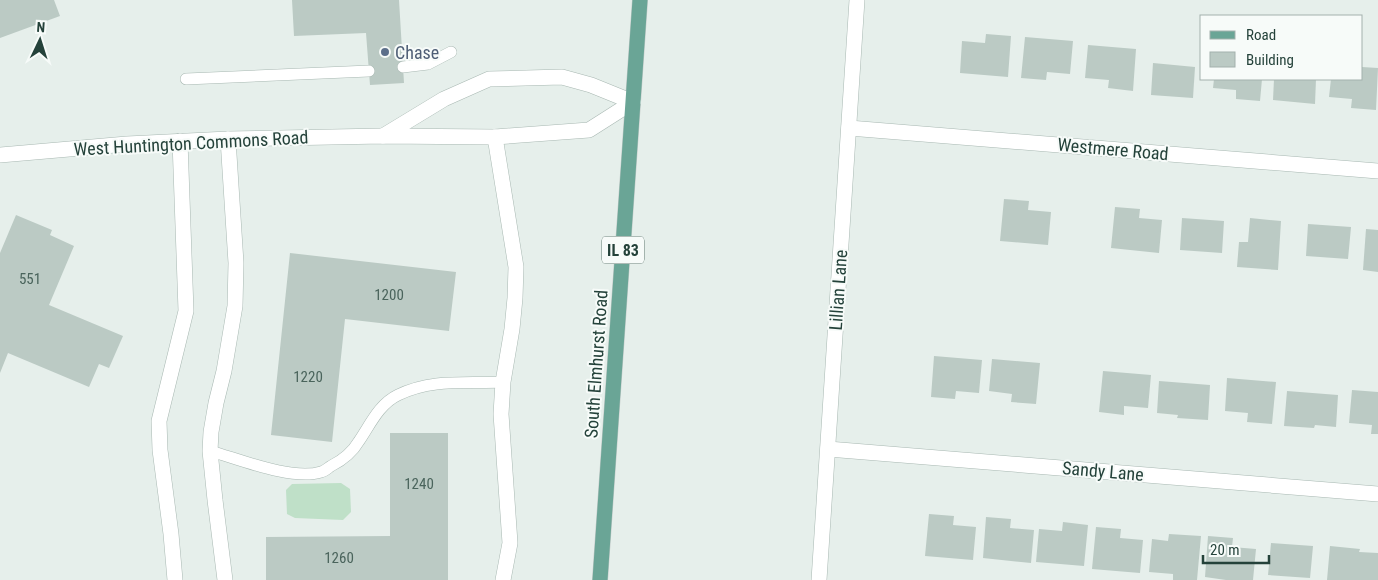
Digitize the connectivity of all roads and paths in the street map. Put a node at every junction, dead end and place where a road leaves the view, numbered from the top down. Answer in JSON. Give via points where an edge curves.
{"nodes":[{"id":1,"x":640,"y":0,"type":"edge"},
{"id":2,"x":857,"y":0,"type":"edge"},
{"id":3,"x":451,"y":52,"type":"dead end"},
{"id":4,"x":403,"y":67,"type":"dead end"},
{"id":5,"x":369,"y":71,"type":"dead end"},
{"id":6,"x":186,"y":79,"type":"dead end"},
{"id":7,"x":633,"y":102,"type":"junction"},
{"id":8,"x":849,"y":128,"type":"junction"},
{"id":9,"x":383,"y":136,"type":"junction"},
{"id":10,"x":495,"y":137,"type":"junction"},
{"id":11,"x":228,"y":139,"type":"junction"},
{"id":12,"x":180,"y":141,"type":"junction"},
{"id":13,"x":0,"y":155,"type":"edge"},
{"id":14,"x":1378,"y":171,"type":"edge"},
{"id":15,"x":503,"y":382,"type":"junction"},
{"id":16,"x":828,"y":449,"type":"junction"},
{"id":17,"x":210,"y":451,"type":"junction"},
{"id":18,"x":1378,"y":494,"type":"edge"},
{"id":19,"x":175,"y":580,"type":"edge"},
{"id":20,"x":225,"y":580,"type":"edge"},
{"id":21,"x":503,"y":580,"type":"edge"},
{"id":22,"x":600,"y":580,"type":"edge"},
{"id":23,"x":819,"y":580,"type":"edge"}],
"edges":[{"from":1,"to":7,"type":"main road","name":"South Elmhurst Road","number":"IL 83"},
{"from":2,"to":8,"type":"street","name":"Lillian Lane"},
{"from":3,"to":4,"type":"lane","via":[[428,64]]},
{"from":5,"to":6,"type":"lane"},
{"from":7,"to":9,"type":"street","via":[[562,77],[489,79],[444,98]]},
{"from":7,"to":10,"type":"street","name":"West Huntington Commons Road","via":[[589,130]]},
{"from":7,"to":22,"type":"main road","name":"South Elmhurst Road","number":"IL 83"},
{"from":8,"to":14,"type":"street","name":"Westmere Road"},
{"from":8,"to":16,"type":"street","name":"Lillian Lane"},
{"from":9,"to":10,"type":"street","name":"West Huntington Commons Road"},
{"from":9,"to":11,"type":"street","name":"West Huntington Commons Road"},
{"from":10,"to":15,"type":"street","via":[[516,266],[512,329]]},
{"from":11,"to":12,"type":"street","name":"West Huntington Commons Road"},
{"from":11,"to":17,"type":"street","via":[[236,263],[234,306]]},
{"from":12,"to":13,"type":"street","name":"West Huntington Commons Road"},
{"from":12,"to":19,"type":"street","via":[[186,312],[160,421],[160,450]]},
{"from":15,"to":17,"type":"lane","via":[[435,383],[396,396],[382,407],[354,450],[322,472],[277,471]]},
{"from":15,"to":21,"type":"street","via":[[501,414],[510,543]]},
{"from":16,"to":18,"type":"street","name":"Sandy Lane"},
{"from":16,"to":23,"type":"street","name":"Lillian Lane"},
{"from":17,"to":20,"type":"street"}]}
